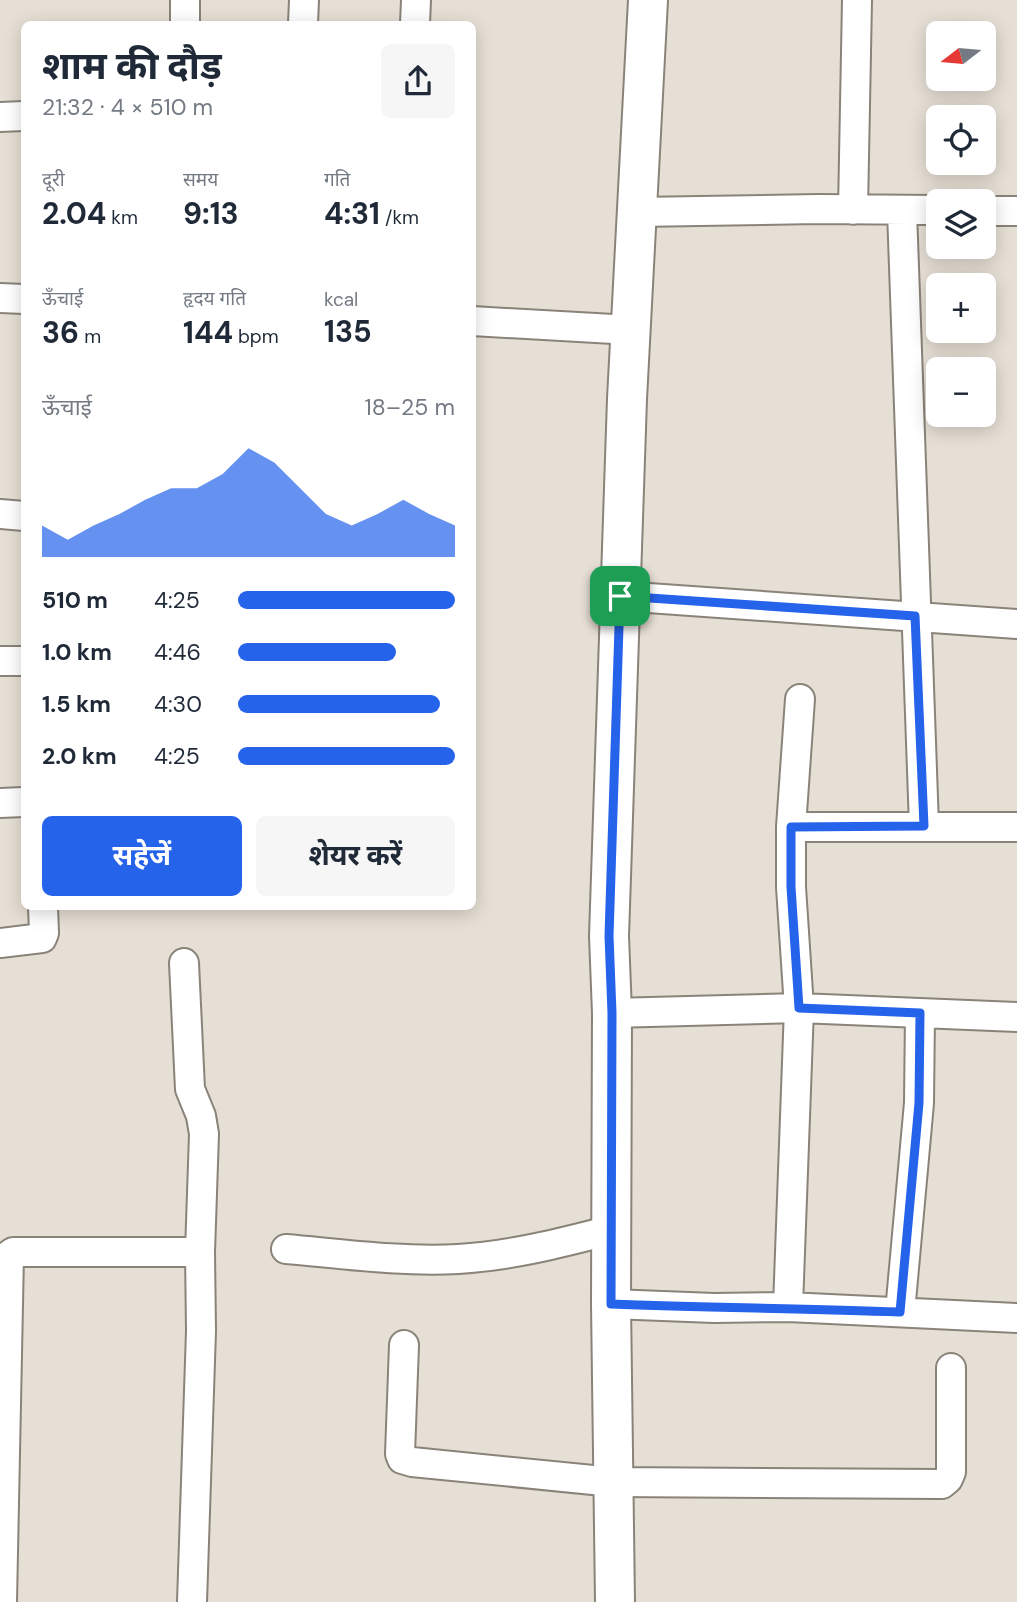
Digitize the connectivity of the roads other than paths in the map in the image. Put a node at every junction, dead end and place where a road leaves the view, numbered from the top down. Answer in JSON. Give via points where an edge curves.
{"nodes":[{"id":1,"x":185,"y":0,"type":"edge"},
{"id":2,"x":304,"y":0,"type":"edge"},
{"id":3,"x":416,"y":0,"type":"edge"},
{"id":4,"x":648,"y":0,"type":"edge"},
{"id":5,"x":857,"y":0,"type":"edge"},
{"id":6,"x":185,"y":21,"type":"edge"},
{"id":7,"x":303,"y":21,"type":"edge"},
{"id":8,"x":415,"y":21,"type":"edge"},
{"id":9,"x":21,"y":116,"type":"edge"},
{"id":10,"x":0,"y":117,"type":"edge"},
{"id":11,"x":853,"y":210,"type":"junction"},
{"id":12,"x":902,"y":211,"type":"junction"},
{"id":13,"x":926,"y":211,"type":"edge"},
{"id":14,"x":996,"y":211,"type":"edge"},
{"id":15,"x":1017,"y":211,"type":"edge"},
{"id":16,"x":636,"y":212,"type":"junction"},
{"id":17,"x":0,"y":298,"type":"edge"},
{"id":18,"x":21,"y":299,"type":"edge"},
{"id":19,"x":476,"y":321,"type":"edge"},
{"id":20,"x":631,"y":330,"type":"junction"},
{"id":21,"x":0,"y":514,"type":"edge"},
{"id":22,"x":21,"y":516,"type":"edge"},
{"id":23,"x":620,"y":596,"type":"junction"},
{"id":24,"x":915,"y":616,"type":"junction"},
{"id":25,"x":1017,"y":624,"type":"edge"},
{"id":26,"x":0,"y":661,"type":"edge"},
{"id":27,"x":21,"y":661,"type":"edge"},
{"id":28,"x":800,"y":699,"type":"dead end"},
{"id":29,"x":21,"y":802,"type":"edge"},
{"id":30,"x":0,"y":803,"type":"edge"},
{"id":31,"x":924,"y":826,"type":"junction"},
{"id":32,"x":791,"y":827,"type":"junction"},
{"id":33,"x":1017,"y":827,"type":"edge"},
{"id":34,"x":43,"y":910,"type":"edge"},
{"id":35,"x":0,"y":943,"type":"edge"},
{"id":36,"x":184,"y":963,"type":"dead end"},
{"id":37,"x":799,"y":1008,"type":"junction"},
{"id":38,"x":612,"y":1013,"type":"junction"},
{"id":39,"x":920,"y":1013,"type":"junction"},
{"id":40,"x":1017,"y":1017,"type":"edge"},
{"id":41,"x":611,"y":1230,"type":"junction"},
{"id":42,"x":286,"y":1249,"type":"dead end"},
{"id":43,"x":200,"y":1252,"type":"junction"},
{"id":44,"x":611,"y":1304,"type":"junction"},
{"id":45,"x":788,"y":1307,"type":"junction"},
{"id":46,"x":900,"y":1312,"type":"junction"},
{"id":47,"x":1017,"y":1318,"type":"edge"},
{"id":48,"x":404,"y":1345,"type":"dead end"},
{"id":49,"x":951,"y":1368,"type":"dead end"},
{"id":50,"x":613,"y":1482,"type":"junction"},
{"id":51,"x":2,"y":1497,"type":"edge"},
{"id":52,"x":2,"y":1602,"type":"edge"},
{"id":53,"x":192,"y":1602,"type":"edge"},
{"id":54,"x":615,"y":1602,"type":"edge"}],
"edges":[{"from":1,"to":6,"type":"street"},
{"from":2,"to":7,"type":"street"},
{"from":3,"to":8,"type":"street"},
{"from":4,"to":16,"type":"main road"},
{"from":5,"to":11,"type":"street"},
{"from":9,"to":10,"type":"street"},
{"from":11,"to":12,"type":"street"},
{"from":11,"to":16,"type":"street"},
{"from":12,"to":13,"type":"street"},
{"from":12,"to":24,"type":"street"},
{"from":14,"to":15,"type":"street"},
{"from":16,"to":20,"type":"main road"},
{"from":17,"to":18,"type":"street"},
{"from":19,"to":20,"type":"street"},
{"from":20,"to":23,"type":"main road"},
{"from":21,"to":22,"type":"street"},
{"from":23,"to":24,"type":"street"},
{"from":23,"to":38,"type":"main road","via":[[609,936]]},
{"from":24,"to":25,"type":"street"},
{"from":24,"to":31,"type":"street"},
{"from":26,"to":27,"type":"street"},
{"from":28,"to":32,"type":"street"},
{"from":29,"to":30,"type":"street"},
{"from":31,"to":32,"type":"street"},
{"from":31,"to":33,"type":"street"},
{"from":32,"to":37,"type":"street"},
{"from":34,"to":35,"type":"street","via":[[42,938]]},
{"from":36,"to":43,"type":"street","via":[[190,1089],[204,1134]]},
{"from":37,"to":38,"type":"street"},
{"from":37,"to":39,"type":"street"},
{"from":37,"to":45,"type":"street"},
{"from":38,"to":41,"type":"main road"},
{"from":39,"to":40,"type":"street"},
{"from":39,"to":46,"type":"street","via":[[919,1103]]},
{"from":41,"to":42,"type":"street","via":[[554,1245],[456,1259]]},
{"from":41,"to":44,"type":"main road"},
{"from":43,"to":51,"type":"street","via":[[9,1254]]},
{"from":43,"to":53,"type":"street"},
{"from":44,"to":45,"type":"street"},
{"from":44,"to":50,"type":"main road"},
{"from":45,"to":46,"type":"street"},
{"from":46,"to":47,"type":"street"},
{"from":48,"to":50,"type":"street","via":[[401,1459]]},
{"from":49,"to":50,"type":"street","via":[[951,1472],[942,1484]]},
{"from":50,"to":54,"type":"main road"},
{"from":51,"to":52,"type":"street"}]}
